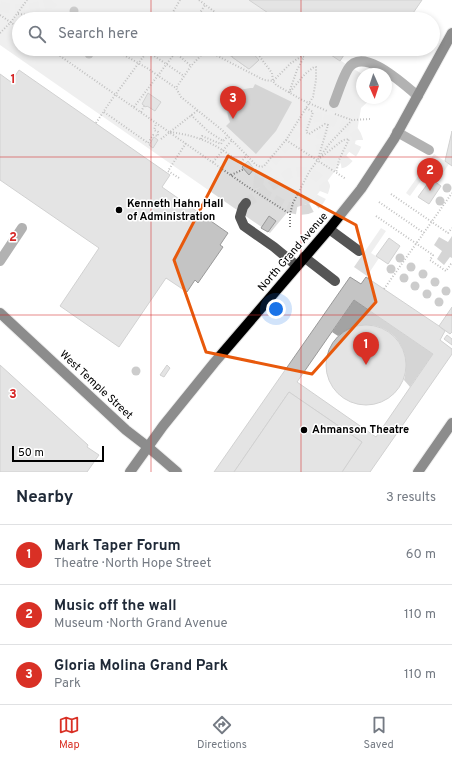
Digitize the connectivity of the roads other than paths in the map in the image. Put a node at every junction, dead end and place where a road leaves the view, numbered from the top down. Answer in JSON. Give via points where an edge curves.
{"nodes":[{"id":1,"x":452,"y":33,"type":"edge"},
{"id":2,"x":440,"y":55,"type":"edge"},
{"id":3,"x":440,"y":56,"type":"edge"},
{"id":4,"x":418,"y":96,"type":"junction"},
{"id":5,"x":334,"y":103,"type":"tunnel mouth"},
{"id":6,"x":397,"y":132,"type":"junction"},
{"id":7,"x":429,"y":150,"type":"dead end"},
{"id":8,"x":246,"y":203,"type":"tunnel mouth"},
{"id":9,"x":22,"y":228,"type":"dead end"},
{"id":10,"x":329,"y":229,"type":"junction"},
{"id":11,"x":359,"y":250,"type":"dead end"},
{"id":12,"x":304,"y":258,"type":"junction"},
{"id":13,"x":0,"y":261,"type":"edge"},
{"id":14,"x":297,"y":266,"type":"junction"},
{"id":15,"x":335,"y":281,"type":"dead end"},
{"id":16,"x":0,"y":313,"type":"edge"},
{"id":17,"x":452,"y":423,"type":"edge"},
{"id":18,"x":148,"y":447,"type":"junction"},
{"id":19,"x":420,"y":471,"type":"edge"},
{"id":20,"x":130,"y":472,"type":"edge"},
{"id":21,"x":177,"y":472,"type":"edge"}],
"edges":[{"from":1,"to":2,"type":"main road","name":"North Grand Avenue"},
{"from":3,"to":4,"type":"main road","name":"North Grand Avenue"},
{"from":4,"to":5,"type":"lane","via":[[376,64],[366,61],[357,62],[349,68]]},
{"from":4,"to":6,"type":"main road","name":"North Grand Avenue"},
{"from":6,"to":7,"type":"lane"},
{"from":6,"to":10,"type":"main road","name":"North Grand Avenue","via":[[369,178]]},
{"from":8,"to":14,"type":"lane","via":[[240,217],[244,226]]},
{"from":9,"to":13,"type":"lane"},
{"from":10,"to":11,"type":"lane"},
{"from":10,"to":12,"type":"main road","name":"North Grand Avenue"},
{"from":12,"to":14,"type":"main road","name":"North Grand Avenue"},
{"from":12,"to":15,"type":"lane"},
{"from":14,"to":18,"type":"main road","name":"North Grand Avenue","via":[[214,363]]},
{"from":16,"to":18,"type":"main road","name":"West Temple Street","via":[[126,430]]},
{"from":17,"to":19,"type":"main road"},
{"from":18,"to":20,"type":"main road","name":"North Grand Avenue"},
{"from":18,"to":21,"type":"main road","name":"West Temple Street"}]}
